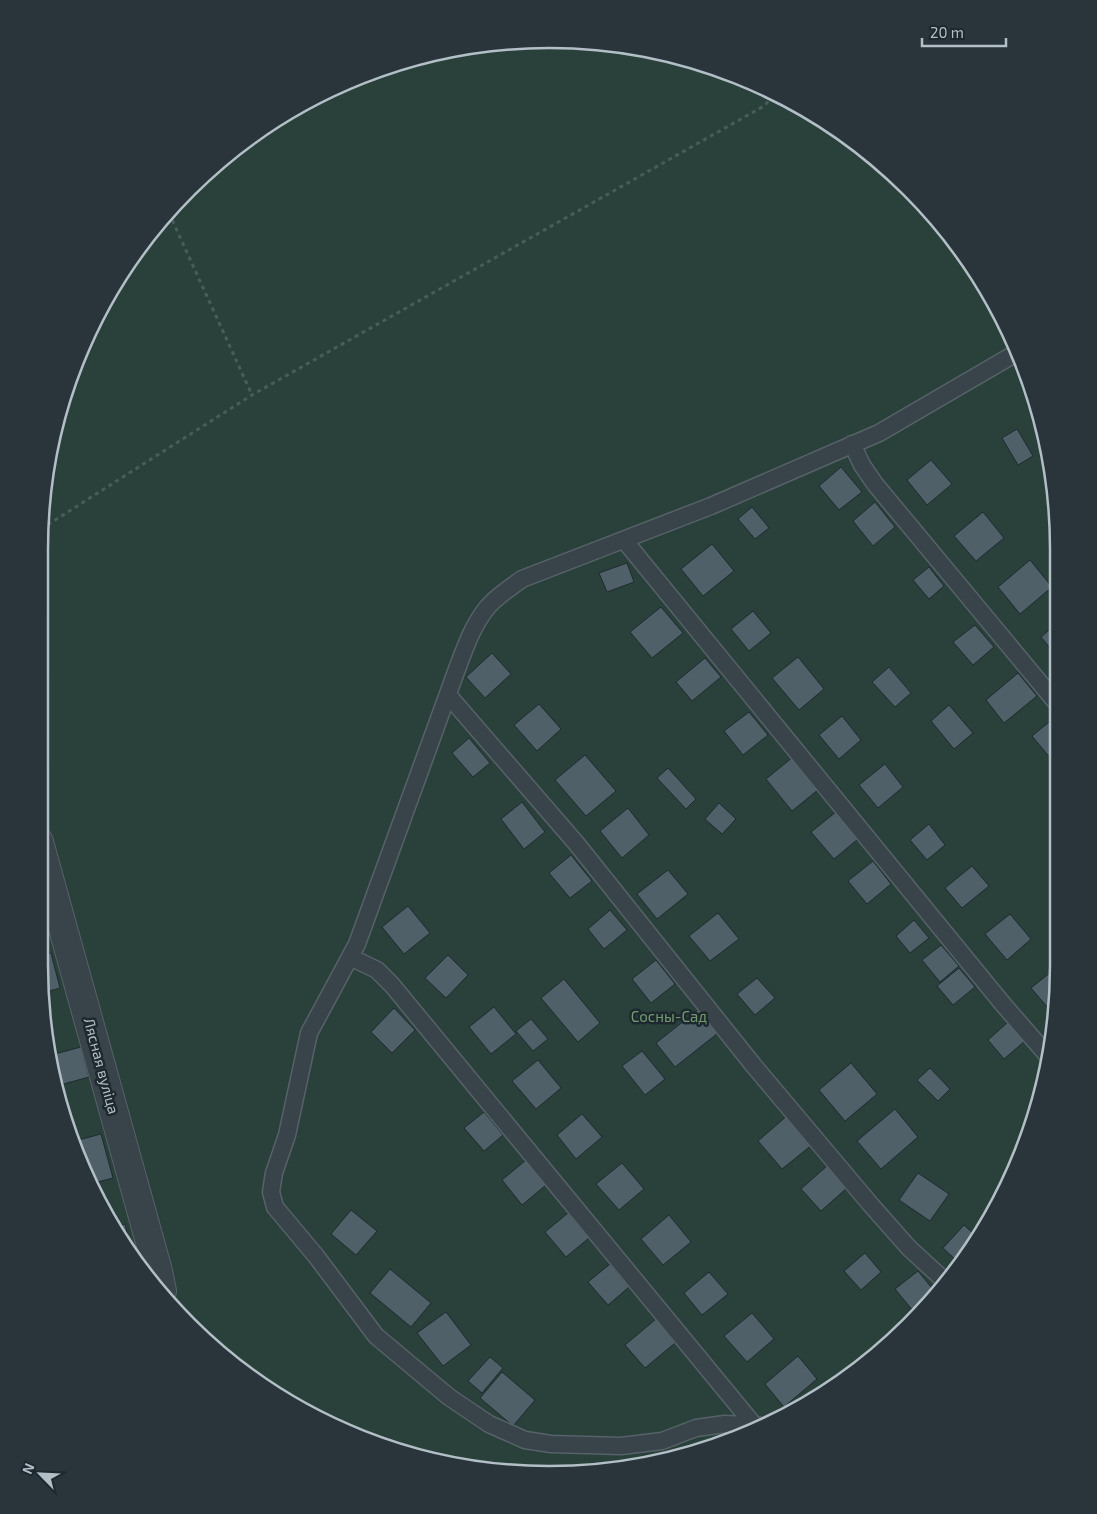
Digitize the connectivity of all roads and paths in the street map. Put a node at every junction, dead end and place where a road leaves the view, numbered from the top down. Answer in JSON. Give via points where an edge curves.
{"nodes":[{"id":1,"x":770,"y":99,"type":"edge"},
{"id":2,"x":172,"y":219,"type":"edge"},
{"id":3,"x":1011,"y":356,"type":"edge"},
{"id":4,"x":252,"y":395,"type":"junction"},
{"id":5,"x":852,"y":444,"type":"junction"},
{"id":6,"x":49,"y":524,"type":"edge"},
{"id":7,"x":624,"y":540,"type":"junction"},
{"id":8,"x":448,"y":695,"type":"junction"},
{"id":9,"x":1050,"y":695,"type":"edge"},
{"id":10,"x":48,"y":876,"type":"edge"},
{"id":11,"x":350,"y":957,"type":"junction"},
{"id":12,"x":1042,"y":1049,"type":"edge"},
{"id":13,"x":153,"y":1273,"type":"edge"},
{"id":14,"x":940,"y":1277,"type":"edge"},
{"id":15,"x":754,"y":1422,"type":"edge"},
{"id":16,"x":746,"y":1425,"type":"edge"}],
"edges":[{"from":1,"to":4,"type":"path","via":[[764,106]]},
{"from":2,"to":4,"type":"path"},
{"from":3,"to":5,"type":"lane","via":[[879,433]]},
{"from":4,"to":6,"type":"path"},
{"from":5,"to":7,"type":"lane"},
{"from":5,"to":9,"type":"lane","via":[[875,484]]},
{"from":7,"to":8,"type":"lane","via":[[522,579],[502,594],[473,628]]},
{"from":7,"to":12,"type":"lane"},
{"from":8,"to":11,"type":"lane"},
{"from":8,"to":14,"type":"lane","via":[[576,843],[754,1066],[909,1248]]},
{"from":10,"to":13,"type":"street","name":"Лясная вуліца"},
{"from":11,"to":15,"type":"lane","via":[[377,970],[392,985]]},
{"from":11,"to":16,"type":"lane","via":[[309,1033],[272,1192],[275,1208],[376,1336],[449,1397],[488,1424],[525,1440],[621,1446],[662,1441],[696,1428]]}]}
